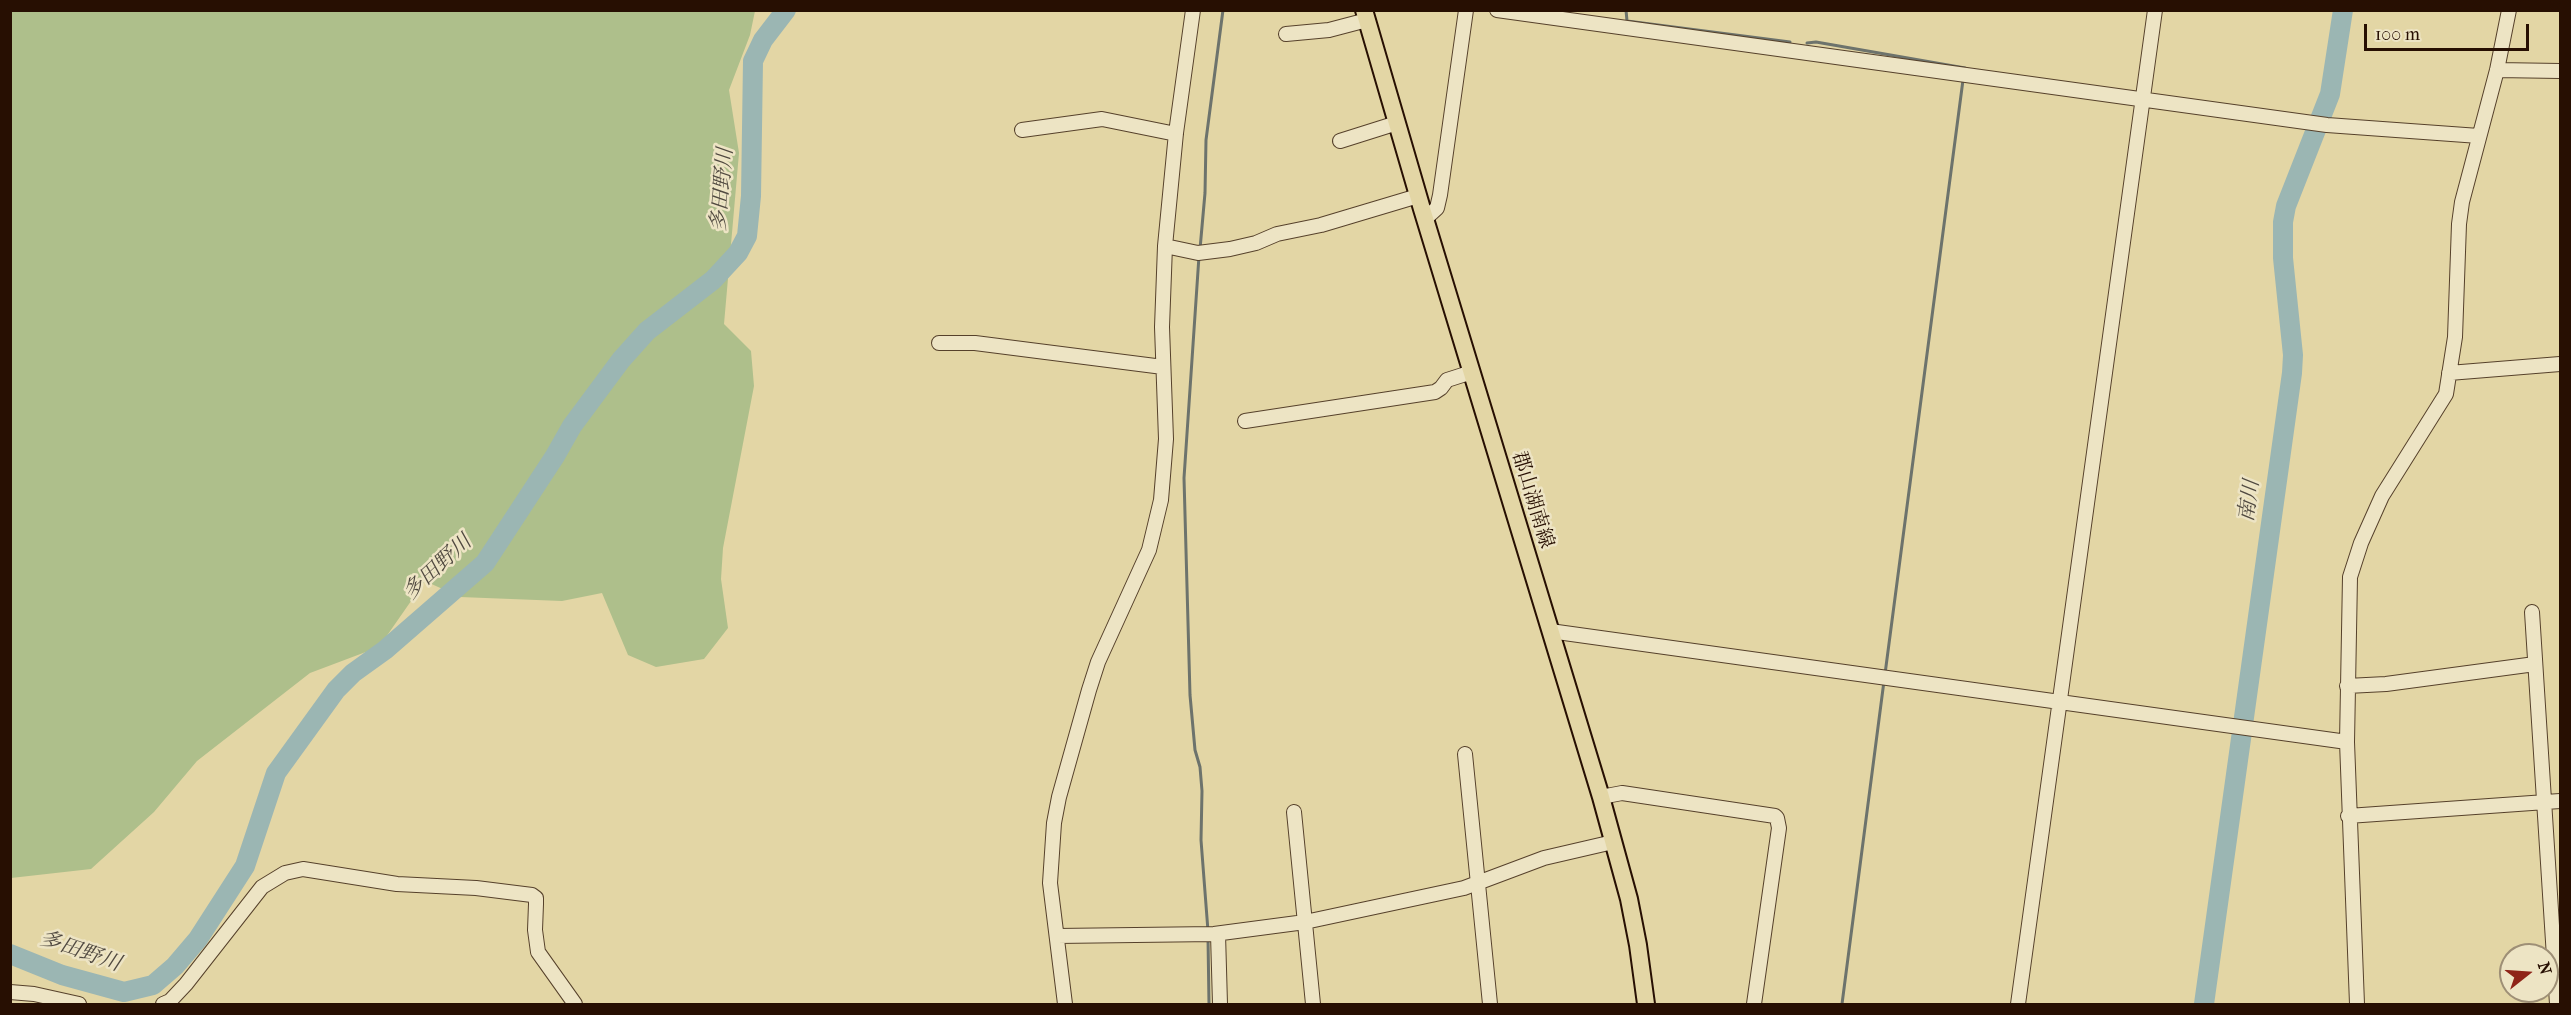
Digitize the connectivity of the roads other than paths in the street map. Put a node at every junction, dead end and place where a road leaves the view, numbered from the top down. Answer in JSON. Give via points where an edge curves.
{"nodes":[{"id":1,"x":1193,"y":10,"type":"edge"},
{"id":2,"x":1466,"y":10,"type":"edge"},
{"id":3,"x":1497,"y":10,"type":"edge"},
{"id":4,"x":2155,"y":10,"type":"edge"},
{"id":5,"x":2509,"y":10,"type":"edge"},
{"id":6,"x":1365,"y":15,"type":"edge"},
{"id":7,"x":1286,"y":34,"type":"dead end"},
{"id":8,"x":2497,"y":70,"type":"junction"},
{"id":9,"x":2560,"y":71,"type":"edge"},
{"id":10,"x":2142,"y":100,"type":"junction"},
{"id":11,"x":1397,"y":123,"type":"junction"},
{"id":12,"x":1022,"y":130,"type":"dead end"},
{"id":13,"x":1176,"y":134,"type":"junction"},
{"id":14,"x":2480,"y":135,"type":"junction"},
{"id":15,"x":1340,"y":141,"type":"dead end"},
{"id":16,"x":1418,"y":196,"type":"junction"},
{"id":17,"x":1425,"y":219,"type":"junction"},
{"id":18,"x":1165,"y":246,"type":"junction"},
{"id":19,"x":939,"y":343,"type":"dead end"},
{"id":20,"x":2560,"y":364,"type":"edge"},
{"id":21,"x":1163,"y":367,"type":"junction"},
{"id":22,"x":1472,"y":372,"type":"junction"},
{"id":23,"x":2449,"y":373,"type":"junction"},
{"id":24,"x":1245,"y":421,"type":"dead end"},
{"id":25,"x":2532,"y":612,"type":"dead end"},
{"id":26,"x":1550,"y":631,"type":"junction"},
{"id":27,"x":2535,"y":664,"type":"junction"},
{"id":28,"x":2347,"y":686,"type":"junction"},
{"id":29,"x":2060,"y":702,"type":"junction"},
{"id":30,"x":2347,"y":742,"type":"junction"},
{"id":31,"x":1466,"y":754,"type":"dead end"},
{"id":32,"x":1601,"y":796,"type":"junction"},
{"id":33,"x":2560,"y":801,"type":"edge"},
{"id":34,"x":2544,"y":802,"type":"junction"},
{"id":35,"x":1294,"y":812,"type":"dead end"},
{"id":36,"x":2349,"y":816,"type":"junction"},
{"id":37,"x":1613,"y":842,"type":"junction"},
{"id":38,"x":1478,"y":884,"type":"junction"},
{"id":39,"x":1305,"y":922,"type":"junction"},
{"id":40,"x":1218,"y":934,"type":"junction"},
{"id":41,"x":1057,"y":936,"type":"junction"},
{"id":42,"x":10,"y":992,"type":"edge"},
{"id":43,"x":80,"y":1005,"type":"edge"},
{"id":44,"x":163,"y":1005,"type":"edge"},
{"id":45,"x":574,"y":1005,"type":"edge"},
{"id":46,"x":1065,"y":1005,"type":"edge"},
{"id":47,"x":1220,"y":1005,"type":"edge"},
{"id":48,"x":1313,"y":1005,"type":"edge"},
{"id":49,"x":1490,"y":1005,"type":"edge"},
{"id":50,"x":1646,"y":1005,"type":"edge"},
{"id":51,"x":1754,"y":1005,"type":"edge"},
{"id":52,"x":2018,"y":1005,"type":"edge"},
{"id":53,"x":2357,"y":1005,"type":"edge"},
{"id":54,"x":2557,"y":1005,"type":"edge"}],
"edges":[{"from":1,"to":13,"type":"street"},
{"from":2,"to":17,"type":"street","via":[[1440,195],[1434,213]]},
{"from":3,"to":10,"type":"street"},
{"from":4,"to":10,"type":"street"},
{"from":5,"to":8,"type":"street"},
{"from":6,"to":7,"type":"street","via":[[1329,30]]},
{"from":6,"to":11,"type":"main road","name":"郡山湖南線"},
{"from":8,"to":9,"type":"street"},
{"from":8,"to":14,"type":"street"},
{"from":10,"to":14,"type":"street","via":[[2327,125]]},
{"from":10,"to":29,"type":"street"},
{"from":11,"to":15,"type":"street"},
{"from":11,"to":16,"type":"main road","name":"郡山湖南線"},
{"from":12,"to":13,"type":"street","via":[[1098,119]]},
{"from":13,"to":18,"type":"street"},
{"from":14,"to":23,"type":"street","via":[[2459,224],[2457,306]]},
{"from":16,"to":17,"type":"main road","name":"郡山湖南線"},
{"from":16,"to":18,"type":"street","via":[[1230,249],[1198,253]]},
{"from":17,"to":22,"type":"main road","name":"郡山湖南線"},
{"from":18,"to":21,"type":"street"},
{"from":19,"to":21,"type":"street","via":[[975,343]]},
{"from":20,"to":23,"type":"street"},
{"from":21,"to":41,"type":"street","via":[[1166,439],[1156,528],[1144,564],[1098,662],[1059,797],[1050,858],[1052,914]]},
{"from":22,"to":24,"type":"street","via":[[1447,380],[1435,392]]},
{"from":22,"to":26,"type":"main road","name":"郡山湖南線"},
{"from":23,"to":28,"type":"street","via":[[2446,394],[2382,496],[2355,561],[2349,596]]},
{"from":25,"to":27,"type":"street"},
{"from":26,"to":29,"type":"street"},
{"from":26,"to":32,"type":"main road","name":"郡山湖南線"},
{"from":27,"to":28,"type":"street"},
{"from":27,"to":34,"type":"street"},
{"from":28,"to":30,"type":"street"},
{"from":29,"to":30,"type":"street"},
{"from":29,"to":52,"type":"street"},
{"from":30,"to":36,"type":"street"},
{"from":31,"to":38,"type":"street"},
{"from":32,"to":37,"type":"main road","name":"郡山湖南線"},
{"from":32,"to":51,"type":"street","via":[[1622,793],[1777,818],[1779,828]]},
{"from":33,"to":34,"type":"street"},
{"from":34,"to":36,"type":"street"},
{"from":34,"to":54,"type":"street"},
{"from":35,"to":39,"type":"street"},
{"from":36,"to":53,"type":"street"},
{"from":37,"to":38,"type":"street","via":[[1544,858]]},
{"from":37,"to":50,"type":"main road","name":"郡山湖南線","via":[[1634,922]]},
{"from":38,"to":39,"type":"street"},
{"from":38,"to":49,"type":"street"},
{"from":39,"to":40,"type":"street"},
{"from":39,"to":48,"type":"street"},
{"from":40,"to":41,"type":"street"},
{"from":40,"to":47,"type":"street"},
{"from":41,"to":46,"type":"street"},
{"from":42,"to":43,"type":"street"},
{"from":44,"to":45,"type":"street","via":[[186,984],[262,887],[285,873],[303,869],[397,884],[532,895],[536,898],[538,952]]}]}
